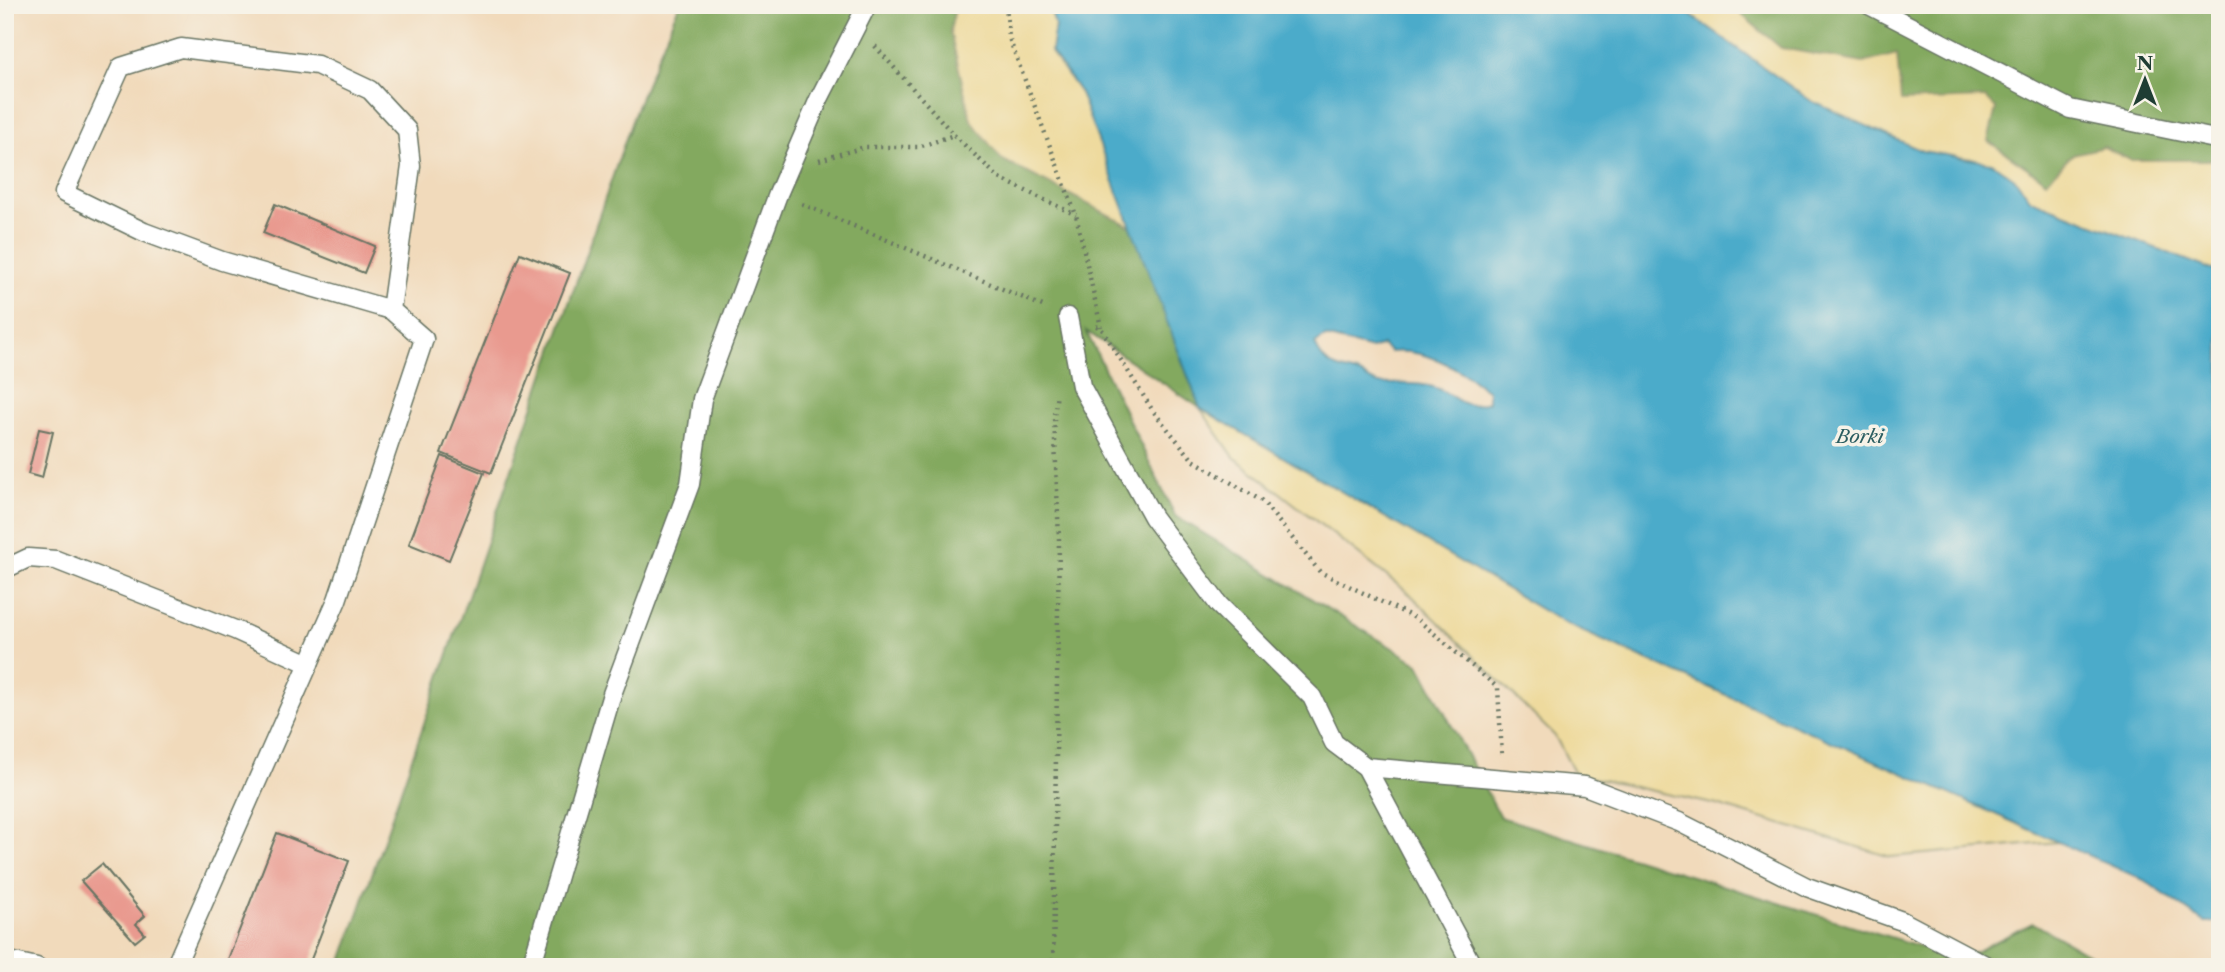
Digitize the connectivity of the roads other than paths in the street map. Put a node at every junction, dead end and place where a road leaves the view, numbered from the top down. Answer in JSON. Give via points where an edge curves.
{"nodes":[{"id":1,"x":867,"y":5,"type":"edge"},
{"id":2,"x":1869,"y":5,"type":"edge"},
{"id":3,"x":2220,"y":140,"type":"edge"},
{"id":4,"x":391,"y":310,"type":"junction"},
{"id":5,"x":1068,"y":317,"type":"road end"},
{"id":6,"x":5,"y":569,"type":"edge"},
{"id":7,"x":309,"y":664,"type":"junction"},
{"id":8,"x":1366,"y":767,"type":"junction"},
{"id":9,"x":5,"y":960,"type":"edge"},
{"id":10,"x":37,"y":967,"type":"edge"},
{"id":11,"x":175,"y":967,"type":"edge"},
{"id":12,"x":531,"y":967,"type":"edge"},
{"id":13,"x":1473,"y":967,"type":"edge"},
{"id":14,"x":1989,"y":967,"type":"edge"}],
"edges":[{"from":1,"to":12,"type":"lane","via":[[778,194],[702,399],[690,484],[612,694]]},
{"from":2,"to":3,"type":"lane","via":[[2070,109]]},
{"from":4,"to":4,"type":"lane","via":[[411,166],[407,130],[370,90],[317,65],[181,48],[121,68],[64,193],[144,232],[222,261]]},
{"from":4,"to":7,"type":"lane","via":[[424,339],[337,600]]},
{"from":5,"to":8,"type":"lane","via":[[1081,386],[1153,517],[1219,605],[1312,697],[1334,743]]},
{"from":6,"to":7,"type":"lane","via":[[28,558],[56,560]]},
{"from":7,"to":11,"type":"lane"},
{"from":8,"to":13,"type":"lane"},
{"from":8,"to":14,"type":"lane","via":[[1585,786],[1679,822],[1807,887],[1902,921]]},
{"from":9,"to":10,"type":"lane"}]}
